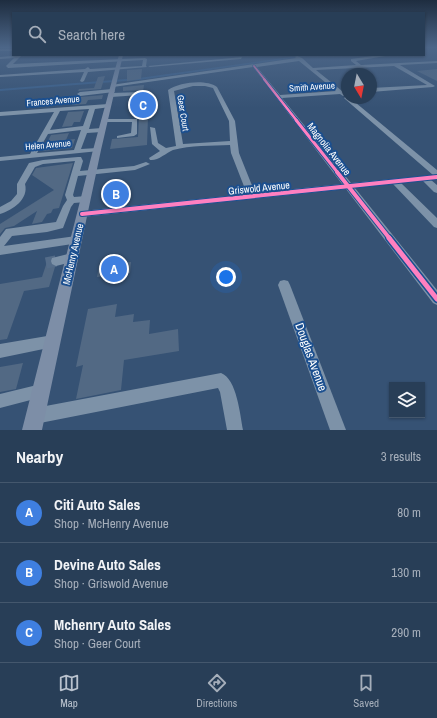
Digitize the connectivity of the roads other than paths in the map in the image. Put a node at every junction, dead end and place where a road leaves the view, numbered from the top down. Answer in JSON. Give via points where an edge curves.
{"nodes":[{"id":1,"x":37,"y":68,"type":"edge"},
{"id":2,"x":87,"y":68,"type":"edge"},
{"id":3,"x":97,"y":68,"type":"edge"},
{"id":4,"x":118,"y":68,"type":"edge"},
{"id":5,"x":242,"y":68,"type":"edge"},
{"id":6,"x":256,"y":68,"type":"edge"},
{"id":7,"x":328,"y":68,"type":"edge"},
{"id":8,"x":401,"y":68,"type":"edge"},
{"id":9,"x":314,"y":69,"type":"joint"},
{"id":10,"x":86,"y":71,"type":"junction"},
{"id":11,"x":32,"y":74,"type":"junction"},
{"id":12,"x":0,"y":75,"type":"edge"},
{"id":13,"x":82,"y":81,"type":"dead end"},
{"id":14,"x":435,"y":87,"type":"edge"},
{"id":15,"x":112,"y":90,"type":"junction"},
{"id":16,"x":377,"y":90,"type":"edge"},
{"id":17,"x":341,"y":92,"type":"joint"},
{"id":18,"x":140,"y":93,"type":"dead end"},
{"id":19,"x":80,"y":94,"type":"dead end"},
{"id":20,"x":279,"y":97,"type":"junction"},
{"id":21,"x":354,"y":104,"type":"edge"},
{"id":22,"x":93,"y":107,"type":"junction"},
{"id":23,"x":58,"y":110,"type":"junction"},
{"id":24,"x":0,"y":114,"type":"edge"},
{"id":25,"x":103,"y":126,"type":"junction"},
{"id":26,"x":86,"y":128,"type":"junction"},
{"id":27,"x":152,"y":128,"type":"dead end"},
{"id":28,"x":47,"y":130,"type":"junction"},
{"id":29,"x":118,"y":137,"type":"dead end"},
{"id":30,"x":233,"y":143,"type":"junction"},
{"id":31,"x":180,"y":147,"type":"junction"},
{"id":32,"x":97,"y":150,"type":"junction"},
{"id":33,"x":164,"y":150,"type":"junction"},
{"id":34,"x":77,"y":152,"type":"junction"},
{"id":35,"x":32,"y":156,"type":"junction"},
{"id":36,"x":153,"y":158,"type":"dead end"},
{"id":37,"x":0,"y":159,"type":"edge"},
{"id":38,"x":146,"y":164,"type":"dead end"},
{"id":39,"x":92,"y":172,"type":"junction"},
{"id":40,"x":76,"y":174,"type":"junction"},
{"id":41,"x":437,"y":176,"type":"edge"},
{"id":42,"x":425,"y":179,"type":"junction"},
{"id":43,"x":395,"y":182,"type":"junction"},
{"id":44,"x":348,"y":186,"type":"junction"},
{"id":45,"x":437,"y":190,"type":"edge"},
{"id":46,"x":252,"y":197,"type":"junction"},
{"id":47,"x":72,"y":200,"type":"junction"},
{"id":48,"x":86,"y":200,"type":"junction"},
{"id":49,"x":0,"y":211,"type":"edge"},
{"id":50,"x":82,"y":214,"type":"junction"},
{"id":51,"x":437,"y":224,"type":"edge"},
{"id":52,"x":76,"y":240,"type":"junction"},
{"id":53,"x":0,"y":244,"type":"edge"},
{"id":54,"x":0,"y":251,"type":"edge"},
{"id":55,"x":72,"y":258,"type":"junction"},
{"id":56,"x":56,"y":261,"type":"tunnel mouth"},
{"id":57,"x":284,"y":285,"type":"dead end"},
{"id":58,"x":437,"y":299,"type":"edge"},
{"id":59,"x":53,"y":341,"type":"junction"},
{"id":60,"x":0,"y":351,"type":"edge"},
{"id":61,"x":41,"y":391,"type":"junction"},
{"id":62,"x":0,"y":401,"type":"edge"},
{"id":63,"x":33,"y":423,"type":"edge"},
{"id":64,"x":235,"y":430,"type":"edge"},
{"id":65,"x":338,"y":430,"type":"edge"}],
"edges":[{"from":1,"to":11,"type":"street"},
{"from":2,"to":10,"type":"street"},
{"from":3,"to":10,"type":"street"},
{"from":4,"to":15,"type":"main road","name":"McHenry Avenue"},
{"from":5,"to":15,"type":"street"},
{"from":6,"to":20,"type":"street","name":"Magnolia Avenue"},
{"from":7,"to":9,"type":"street"},
{"from":8,"to":14,"type":"street"},
{"from":9,"to":17,"type":"street"},
{"from":10,"to":11,"type":"street"},
{"from":10,"to":13,"type":"street"},
{"from":11,"to":12,"type":"street"},
{"from":14,"to":16,"type":"street"},
{"from":15,"to":18,"type":"street"},
{"from":15,"to":19,"type":"street"},
{"from":15,"to":22,"type":"street","name":"Frances Avenue"},
{"from":15,"to":25,"type":"main road","name":"McHenry Avenue"},
{"from":17,"to":20,"type":"street","name":"Smith Avenue"},
{"from":20,"to":44,"type":"street","name":"Magnolia Avenue"},
{"from":21,"to":41,"type":"street"},
{"from":22,"to":23,"type":"street","name":"Frances Avenue"},
{"from":22,"to":26,"type":"street"},
{"from":23,"to":24,"type":"street","name":"Frances Avenue"},
{"from":23,"to":28,"type":"street"},
{"from":25,"to":26,"type":"street"},
{"from":25,"to":29,"type":"street","via":[[134,120],[134,134]]},
{"from":25,"to":32,"type":"main road","name":"McHenry Avenue"},
{"from":26,"to":28,"type":"street"},
{"from":26,"to":34,"type":"street"},
{"from":27,"to":33,"type":"street","via":[[155,144]]},
{"from":28,"to":35,"type":"street"},
{"from":30,"to":31,"type":"street"},
{"from":30,"to":31,"type":"street","name":"Geer Court","via":[[232,121],[217,89],[204,84],[171,90]]},
{"from":30,"to":46,"type":"street"},
{"from":31,"to":33,"type":"street"},
{"from":32,"to":34,"type":"street","name":"Helen Avenue"},
{"from":32,"to":39,"type":"main road","name":"McHenry Avenue"},
{"from":33,"to":36,"type":"street"},
{"from":34,"to":35,"type":"street","name":"Helen Avenue"},
{"from":35,"to":37,"type":"street","name":"Helen Avenue"},
{"from":38,"to":39,"type":"street","via":[[135,168]]},
{"from":39,"to":40,"type":"street"},
{"from":39,"to":48,"type":"main road","name":"McHenry Avenue"},
{"from":40,"to":47,"type":"street","via":[[70,195]]},
{"from":40,"to":49,"type":"street","via":[[78,159],[34,163],[21,184],[23,190],[16,202]]},
{"from":41,"to":42,"type":"street","name":"Griswold Avenue"},
{"from":42,"to":43,"type":"street","name":"Griswold Avenue"},
{"from":42,"to":45,"type":"street"},
{"from":43,"to":44,"type":"street","name":"Griswold Avenue"},
{"from":43,"to":51,"type":"street"},
{"from":44,"to":46,"type":"street","name":"Griswold Avenue"},
{"from":44,"to":58,"type":"street","name":"Magnolia Avenue"},
{"from":46,"to":50,"type":"street","name":"Griswold Avenue"},
{"from":47,"to":48,"type":"street"},
{"from":47,"to":53,"type":"street","via":[[60,224],[48,228],[9,232]]},
{"from":48,"to":50,"type":"main road","name":"McHenry Avenue"},
{"from":50,"to":52,"type":"main road","name":"McHenry Avenue"},
{"from":52,"to":54,"type":"street"},
{"from":52,"to":55,"type":"main road","name":"McHenry Avenue"},
{"from":55,"to":56,"type":"street"},
{"from":55,"to":59,"type":"main road","name":"McHenry Avenue"},
{"from":57,"to":65,"type":"street","name":"Douglas Avenue"},
{"from":59,"to":60,"type":"street"},
{"from":59,"to":61,"type":"main road","name":"McHenry Avenue"},
{"from":61,"to":62,"type":"street"},
{"from":61,"to":63,"type":"main road","name":"McHenry Avenue"},
{"from":63,"to":64,"type":"street","via":[[221,380],[227,390]]}]}
